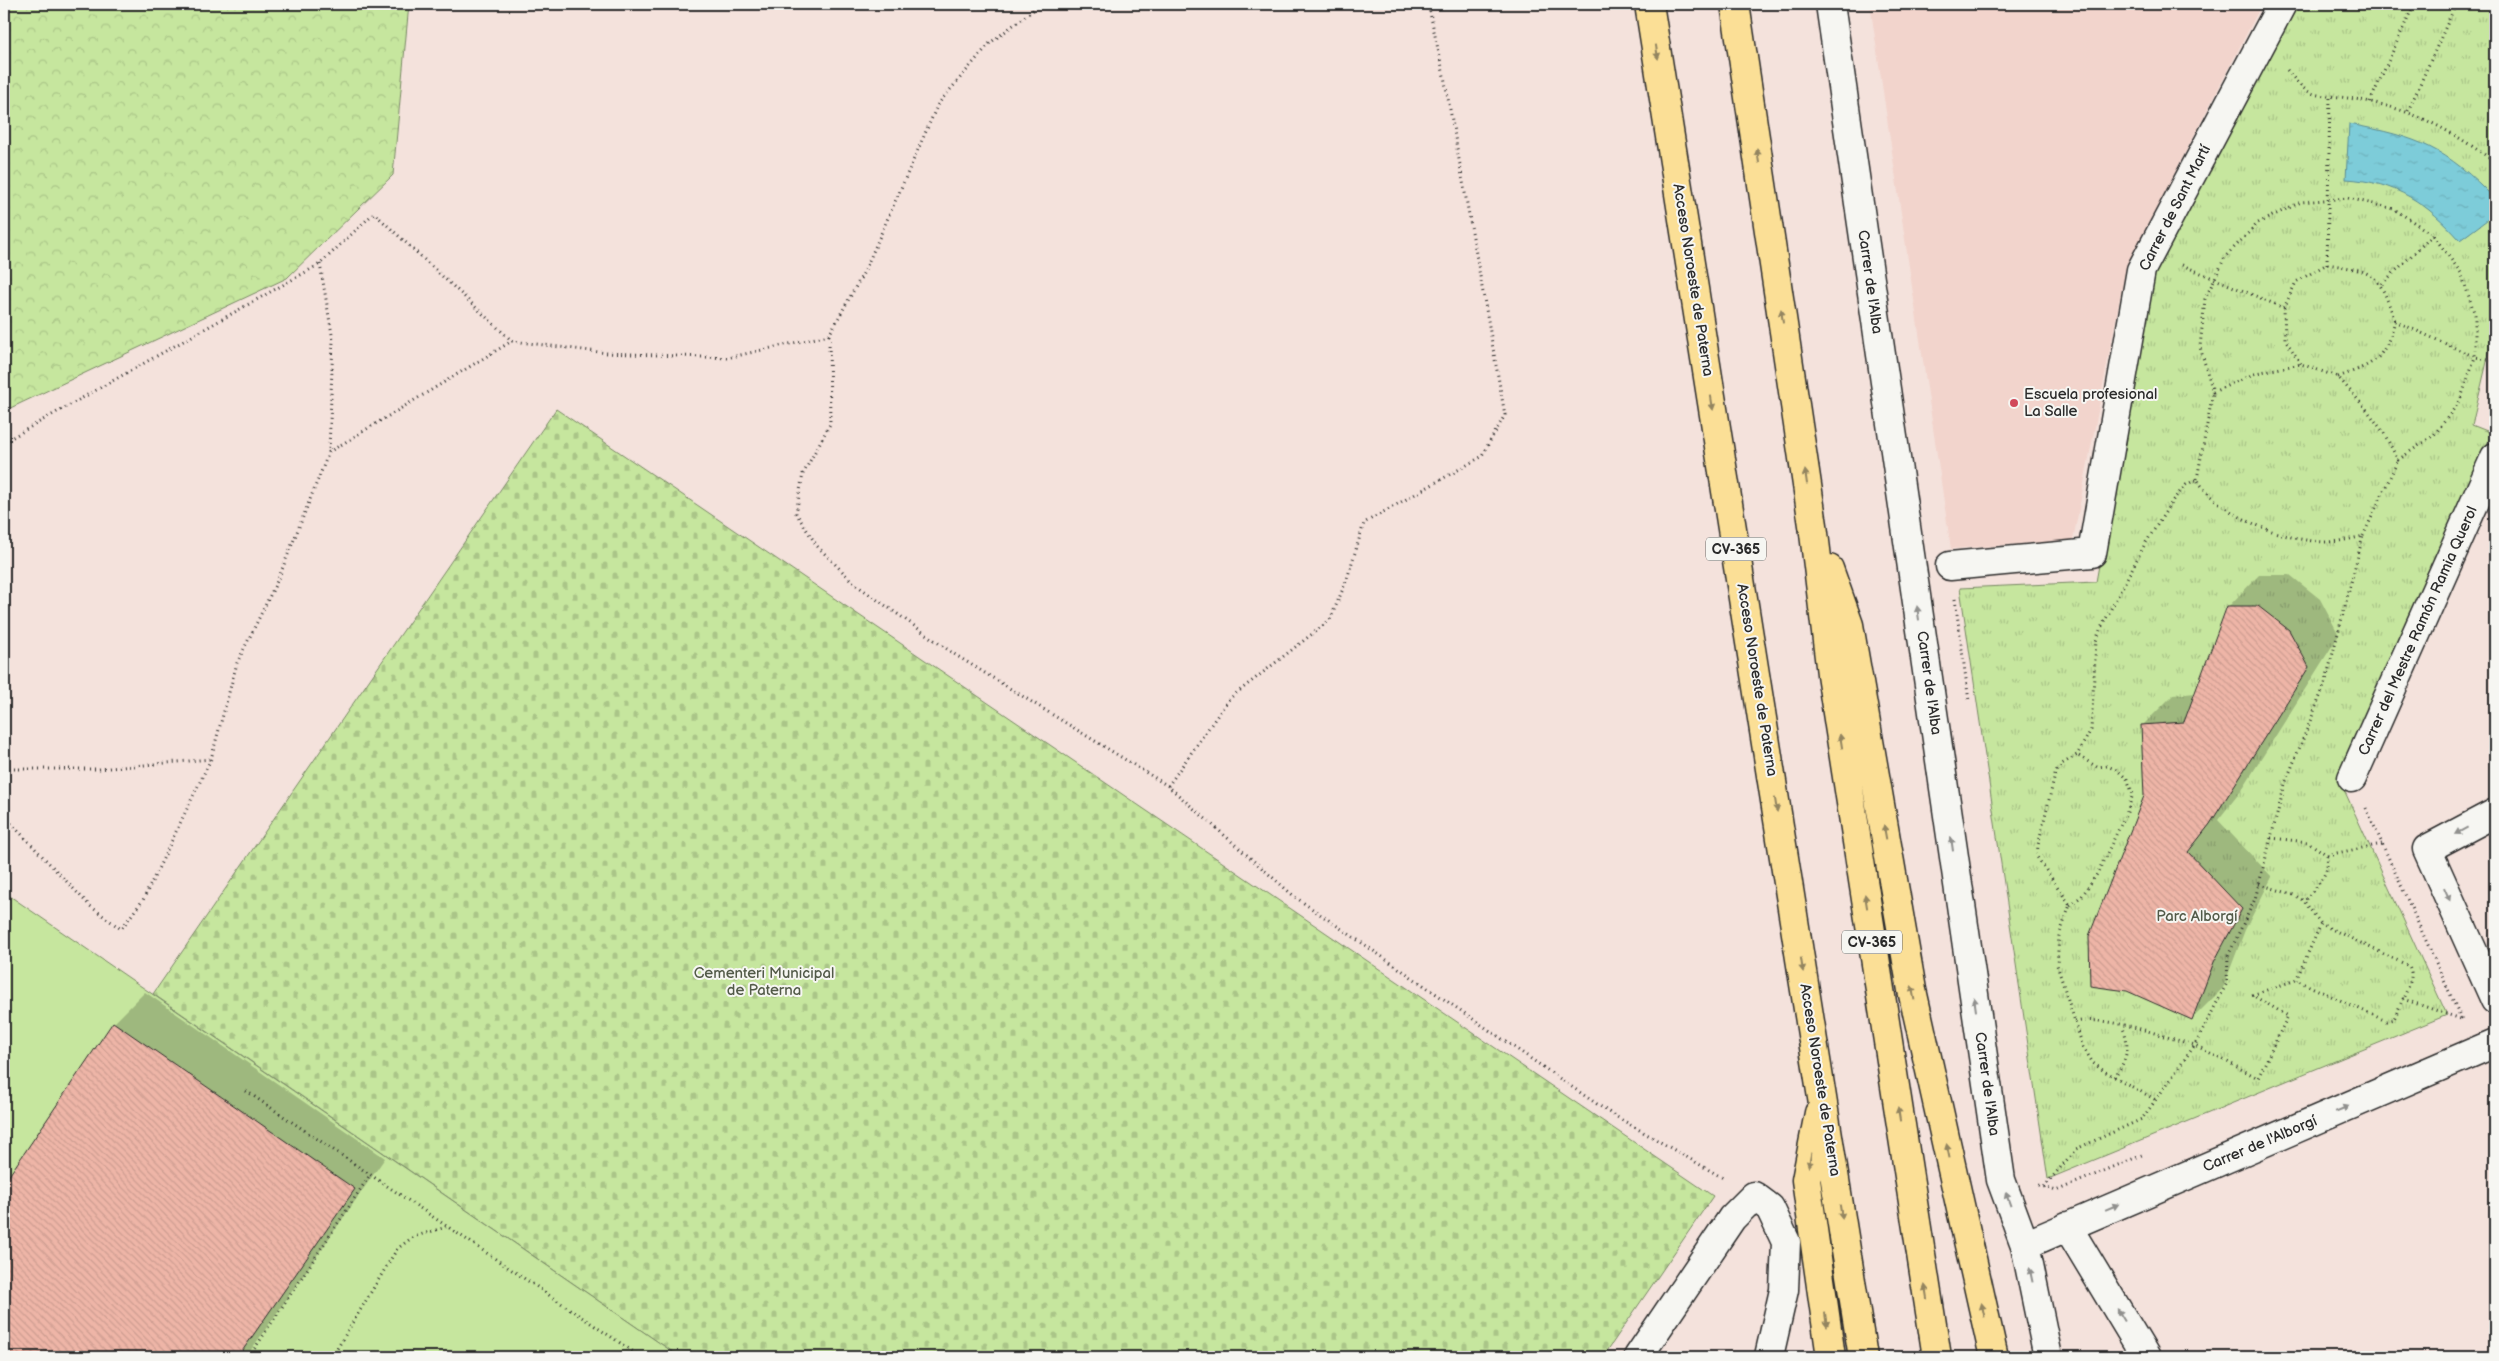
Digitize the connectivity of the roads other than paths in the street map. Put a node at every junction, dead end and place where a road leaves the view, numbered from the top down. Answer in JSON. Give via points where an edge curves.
{"nodes":[{"id":1,"x":1649,"y":4,"type":"edge"},
{"id":2,"x":1735,"y":4,"type":"edge"},
{"id":3,"x":1830,"y":4,"type":"edge"},
{"id":4,"x":2282,"y":4,"type":"edge"},
{"id":5,"x":2495,"y":457,"type":"edge"},
{"id":6,"x":1813,"y":525,"type":"junction"},
{"id":7,"x":1950,"y":566,"type":"road end"},
{"id":8,"x":2352,"y":778,"type":"road end"},
{"id":9,"x":2495,"y":813,"type":"edge"},
{"id":10,"x":2495,"y":1000,"type":"edge"},
{"id":11,"x":2495,"y":1043,"type":"edge"},
{"id":12,"x":1822,"y":1095,"type":"junction"},
{"id":13,"x":2068,"y":1226,"type":"junction"},
{"id":14,"x":2024,"y":1245,"type":"junction"},
{"id":15,"x":1769,"y":1356,"type":"edge"},
{"id":16,"x":1638,"y":1357,"type":"edge"},
{"id":17,"x":1831,"y":1357,"type":"edge"},
{"id":18,"x":1864,"y":1357,"type":"edge"},
{"id":19,"x":1936,"y":1357,"type":"edge"},
{"id":20,"x":1994,"y":1357,"type":"edge"},
{"id":21,"x":2048,"y":1357,"type":"edge"},
{"id":22,"x":2146,"y":1357,"type":"edge"}],
"edges":[{"from":1,"to":12,"type":"main road","name":"Acceso Noroeste de Paterna","number":"CV-365","one_way":true},
{"from":6,"to":2,"type":"main road","number":"CV-365","one_way":true},
{"from":14,"to":3,"type":"street","name":"Carrer de l'Alba","one_way":true,"via":[[2001,1180]]},
{"from":4,"to":7,"type":"street","name":"Carrer de Sant Martí","via":[[2141,270],[2092,553]]},
{"from":5,"to":8,"type":"street","name":"Carrer del Mestre Ramón Ramia Querol"},
{"from":19,"to":6,"type":"main road","number":"CV-365","one_way":true,"via":[[1831,674]]},
{"from":20,"to":6,"type":"main road","one_way":true,"via":[[1912,990],[1849,625]]},
{"from":9,"to":10,"type":"street","one_way":true,"via":[[2428,849]]},
{"from":13,"to":11,"type":"street","name":"Carrer de l'Alborgí","one_way":true},
{"from":12,"to":17,"type":"main road","one_way":true,"via":[[1806,1180]]},
{"from":12,"to":18,"type":"main road","name":"Acceso Noroeste de Paterna","number":"CV-365","one_way":true},
{"from":13,"to":14,"type":"street","name":"Carrer de l'Alborgí"},
{"from":22,"to":13,"type":"street","one_way":true},
{"from":21,"to":14,"type":"street","name":"Carrer de l'Alba","one_way":true},
{"from":15,"to":16,"type":"street","via":[[1784,1290],[1786,1242],[1770,1208],[1754,1196],[1732,1218]]}]}
